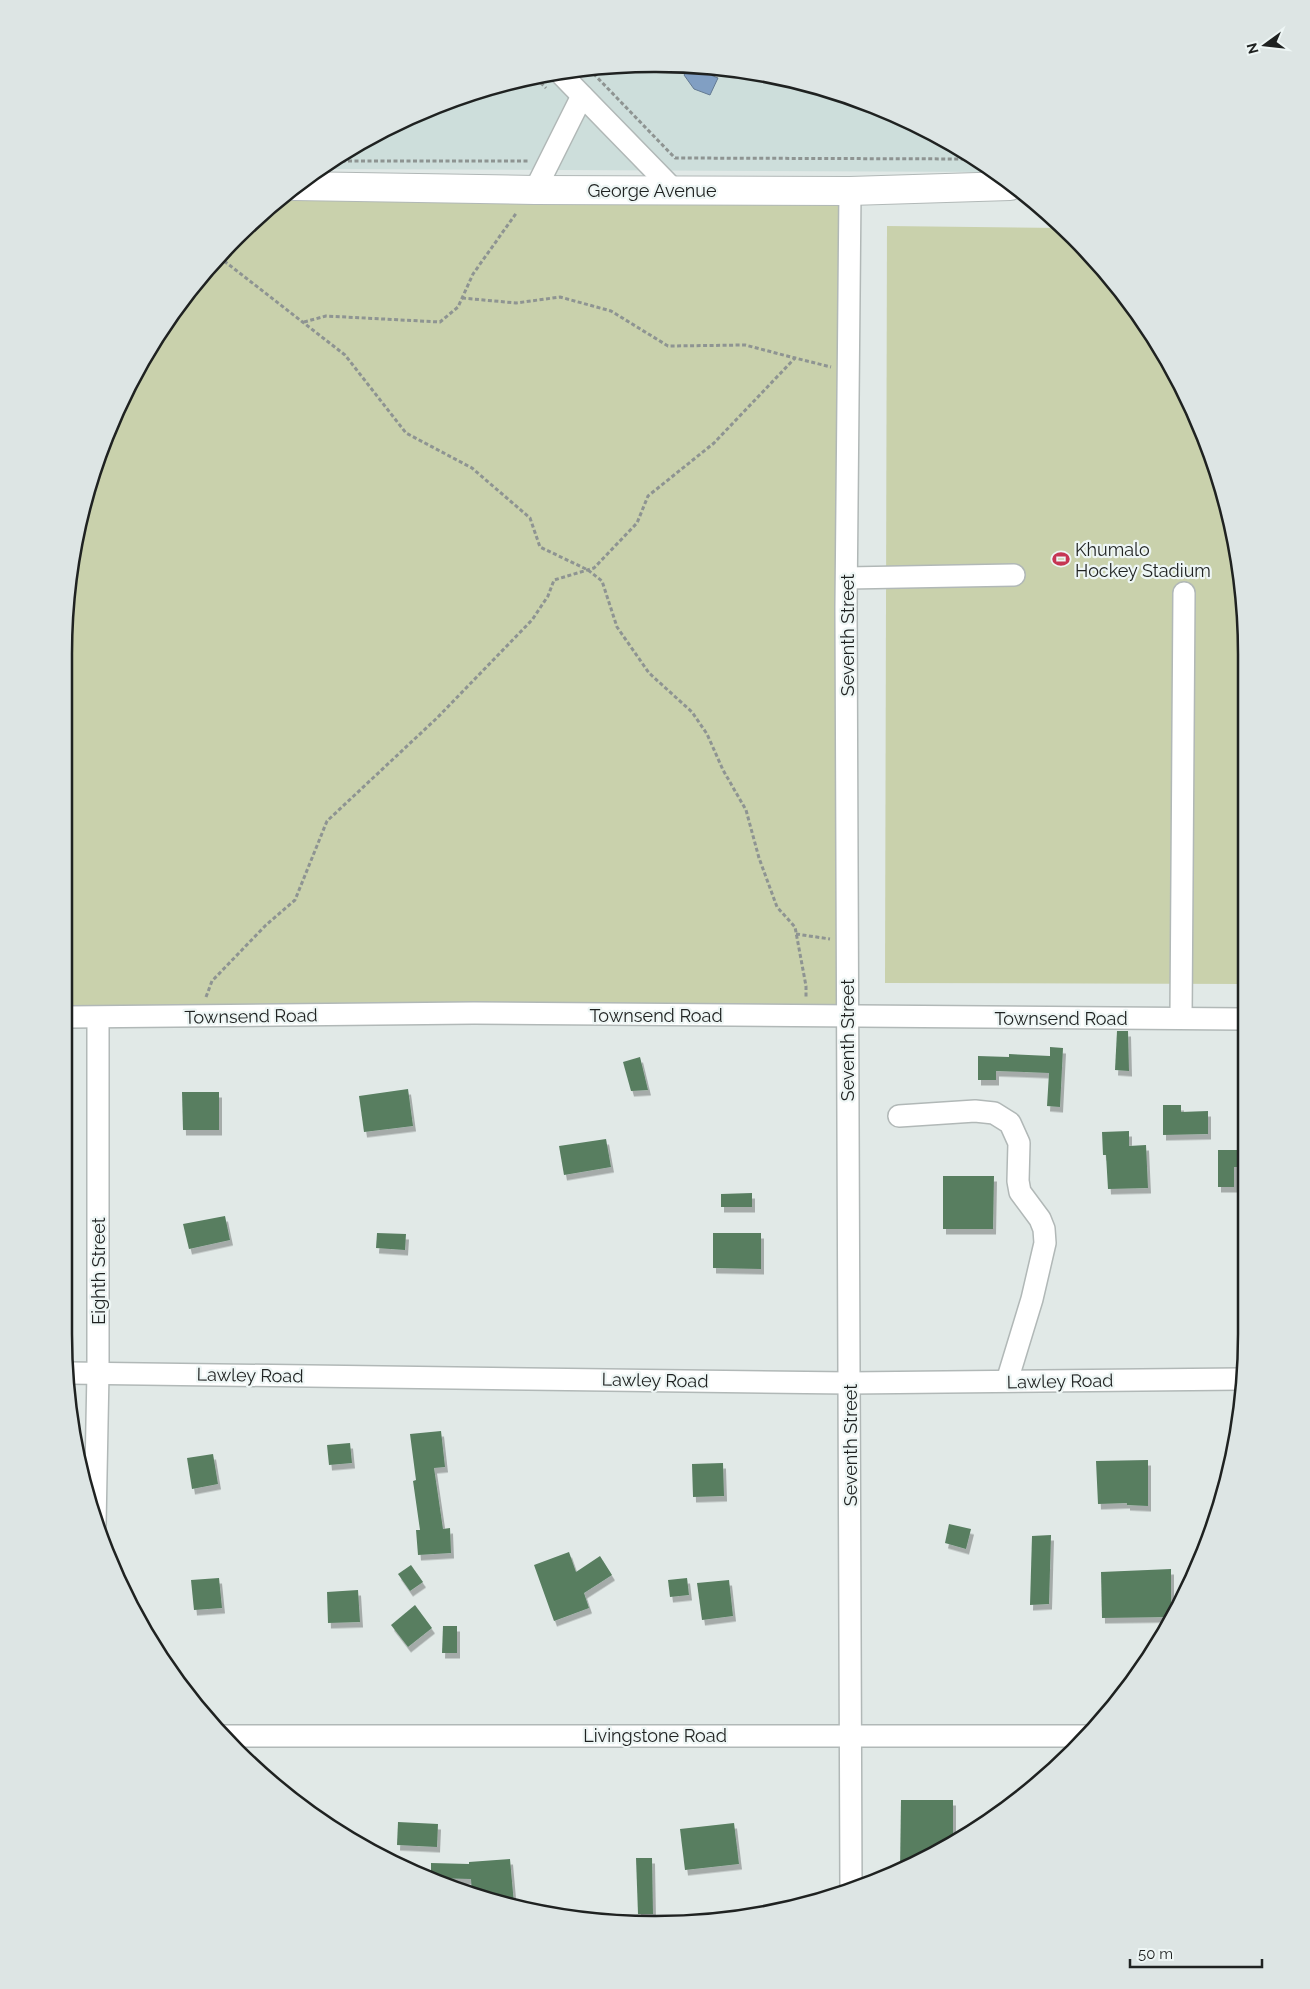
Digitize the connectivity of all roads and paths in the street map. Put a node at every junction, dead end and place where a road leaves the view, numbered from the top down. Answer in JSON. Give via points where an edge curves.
{"nodes":[{"id":1,"x":595,"y":76,"type":"edge"},
{"id":2,"x":555,"y":83,"type":"edge"},
{"id":3,"x":582,"y":96,"type":"junction"},
{"id":4,"x":959,"y":159,"type":"edge"},
{"id":5,"x":348,"y":161,"type":"edge"},
{"id":6,"x":530,"y":161,"type":"dead end"},
{"id":7,"x":986,"y":179,"type":"edge"},
{"id":8,"x":310,"y":186,"type":"edge"},
{"id":9,"x":535,"y":190,"type":"junction"},
{"id":10,"x":674,"y":190,"type":"junction"},
{"id":11,"x":850,"y":190,"type":"junction"},
{"id":12,"x":225,"y":262,"type":"edge"},
{"id":13,"x":462,"y":298,"type":"junction"},
{"id":14,"x":304,"y":322,"type":"junction"},
{"id":15,"x":795,"y":358,"type":"junction"},
{"id":16,"x":849,"y":372,"type":"junction"},
{"id":17,"x":588,"y":570,"type":"junction"},
{"id":18,"x":1014,"y":575,"type":"dead end"},
{"id":19,"x":847,"y":578,"type":"junction"},
{"id":20,"x":1184,"y":593,"type":"dead end"},
{"id":21,"x":796,"y":934,"type":"junction"},
{"id":22,"x":847,"y":935,"type":"junction"},
{"id":23,"x":806,"y":1016,"type":"junction"},
{"id":24,"x":847,"y":1016,"type":"junction"},
{"id":25,"x":200,"y":1017,"type":"junction"},
{"id":26,"x":72,"y":1018,"type":"edge"},
{"id":27,"x":98,"y":1018,"type":"junction"},
{"id":28,"x":1181,"y":1018,"type":"junction"},
{"id":29,"x":1238,"y":1019,"type":"edge"},
{"id":30,"x":900,"y":1116,"type":"dead end"},
{"id":31,"x":98,"y":1372,"type":"junction"},
{"id":32,"x":74,"y":1373,"type":"edge"},
{"id":33,"x":1235,"y":1379,"type":"edge"},
{"id":34,"x":1007,"y":1382,"type":"junction"},
{"id":35,"x":849,"y":1383,"type":"junction"},
{"id":36,"x":96,"y":1499,"type":"edge"},
{"id":37,"x":851,"y":1735,"type":"junction"},
{"id":38,"x":234,"y":1736,"type":"edge"},
{"id":39,"x":1076,"y":1736,"type":"edge"},
{"id":40,"x":851,"y":1882,"type":"edge"}],
"edges":[{"from":1,"to":4,"type":"path","via":[[676,158]]},
{"from":2,"to":3,"type":"street"},
{"from":3,"to":9,"type":"street"},
{"from":3,"to":10,"type":"street"},
{"from":5,"to":6,"type":"path"},
{"from":7,"to":11,"type":"main road","name":"George Avenue"},
{"from":8,"to":9,"type":"main road","name":"George Avenue"},
{"from":9,"to":10,"type":"main road","name":"George Avenue"},
{"from":9,"to":13,"type":"path","via":[[489,250]]},
{"from":10,"to":11,"type":"main road","name":"George Avenue"},
{"from":11,"to":16,"type":"street","name":"Seventh Street"},
{"from":12,"to":14,"type":"path"},
{"from":13,"to":14,"type":"path","via":[[458,307],[440,322],[326,316]]},
{"from":13,"to":15,"type":"path","via":[[516,303],[560,297],[611,311],[668,346],[744,345]]},
{"from":14,"to":17,"type":"path","via":[[345,354],[406,433],[472,468],[530,518],[540,547]]},
{"from":15,"to":16,"type":"path"},
{"from":15,"to":17,"type":"path","via":[[714,443],[648,496],[637,523],[594,568]]},
{"from":16,"to":19,"type":"street","name":"Seventh Street"},
{"from":17,"to":21,"type":"path","via":[[602,581],[618,627],[649,673],[692,712],[707,734],[746,810],[777,907],[795,927]]},
{"from":17,"to":25,"type":"path","via":[[554,580],[532,620],[437,718],[327,821],[294,900],[212,981]]},
{"from":18,"to":19,"type":"street"},
{"from":19,"to":22,"type":"street","name":"Seventh Street"},
{"from":20,"to":28,"type":"street"},
{"from":21,"to":22,"type":"path","via":[[829,939]]},
{"from":21,"to":23,"type":"path","via":[[806,986]]},
{"from":22,"to":24,"type":"street","name":"Seventh Street"},
{"from":23,"to":24,"type":"street","name":"Townsend Road"},
{"from":23,"to":25,"type":"street","name":"Townsend Road","via":[[474,1013]]},
{"from":24,"to":28,"type":"street","name":"Townsend Road"},
{"from":24,"to":35,"type":"street","name":"Seventh Street"},
{"from":25,"to":27,"type":"street","name":"Townsend Road"},
{"from":26,"to":27,"type":"street","name":"Townsend Road"},
{"from":27,"to":31,"type":"street","name":"Eighth Street"},
{"from":28,"to":29,"type":"street","name":"Townsend Road"},
{"from":30,"to":34,"type":"street","via":[[975,1111],[994,1113],[1010,1123],[1020,1143],[1020,1192],[1040,1219],[1045,1243]]},
{"from":31,"to":32,"type":"street","name":"Lawley Road"},
{"from":31,"to":35,"type":"street","name":"Lawley Road"},
{"from":31,"to":36,"type":"street","name":"Eighth Street"},
{"from":33,"to":34,"type":"street","name":"Lawley Road"},
{"from":34,"to":35,"type":"street","name":"Lawley Road"},
{"from":35,"to":37,"type":"street","name":"Seventh Street"},
{"from":37,"to":38,"type":"street","name":"Livingstone Road"},
{"from":37,"to":39,"type":"street","name":"Livingstone Road"},
{"from":37,"to":40,"type":"street","name":"Seventh Street"}]}
